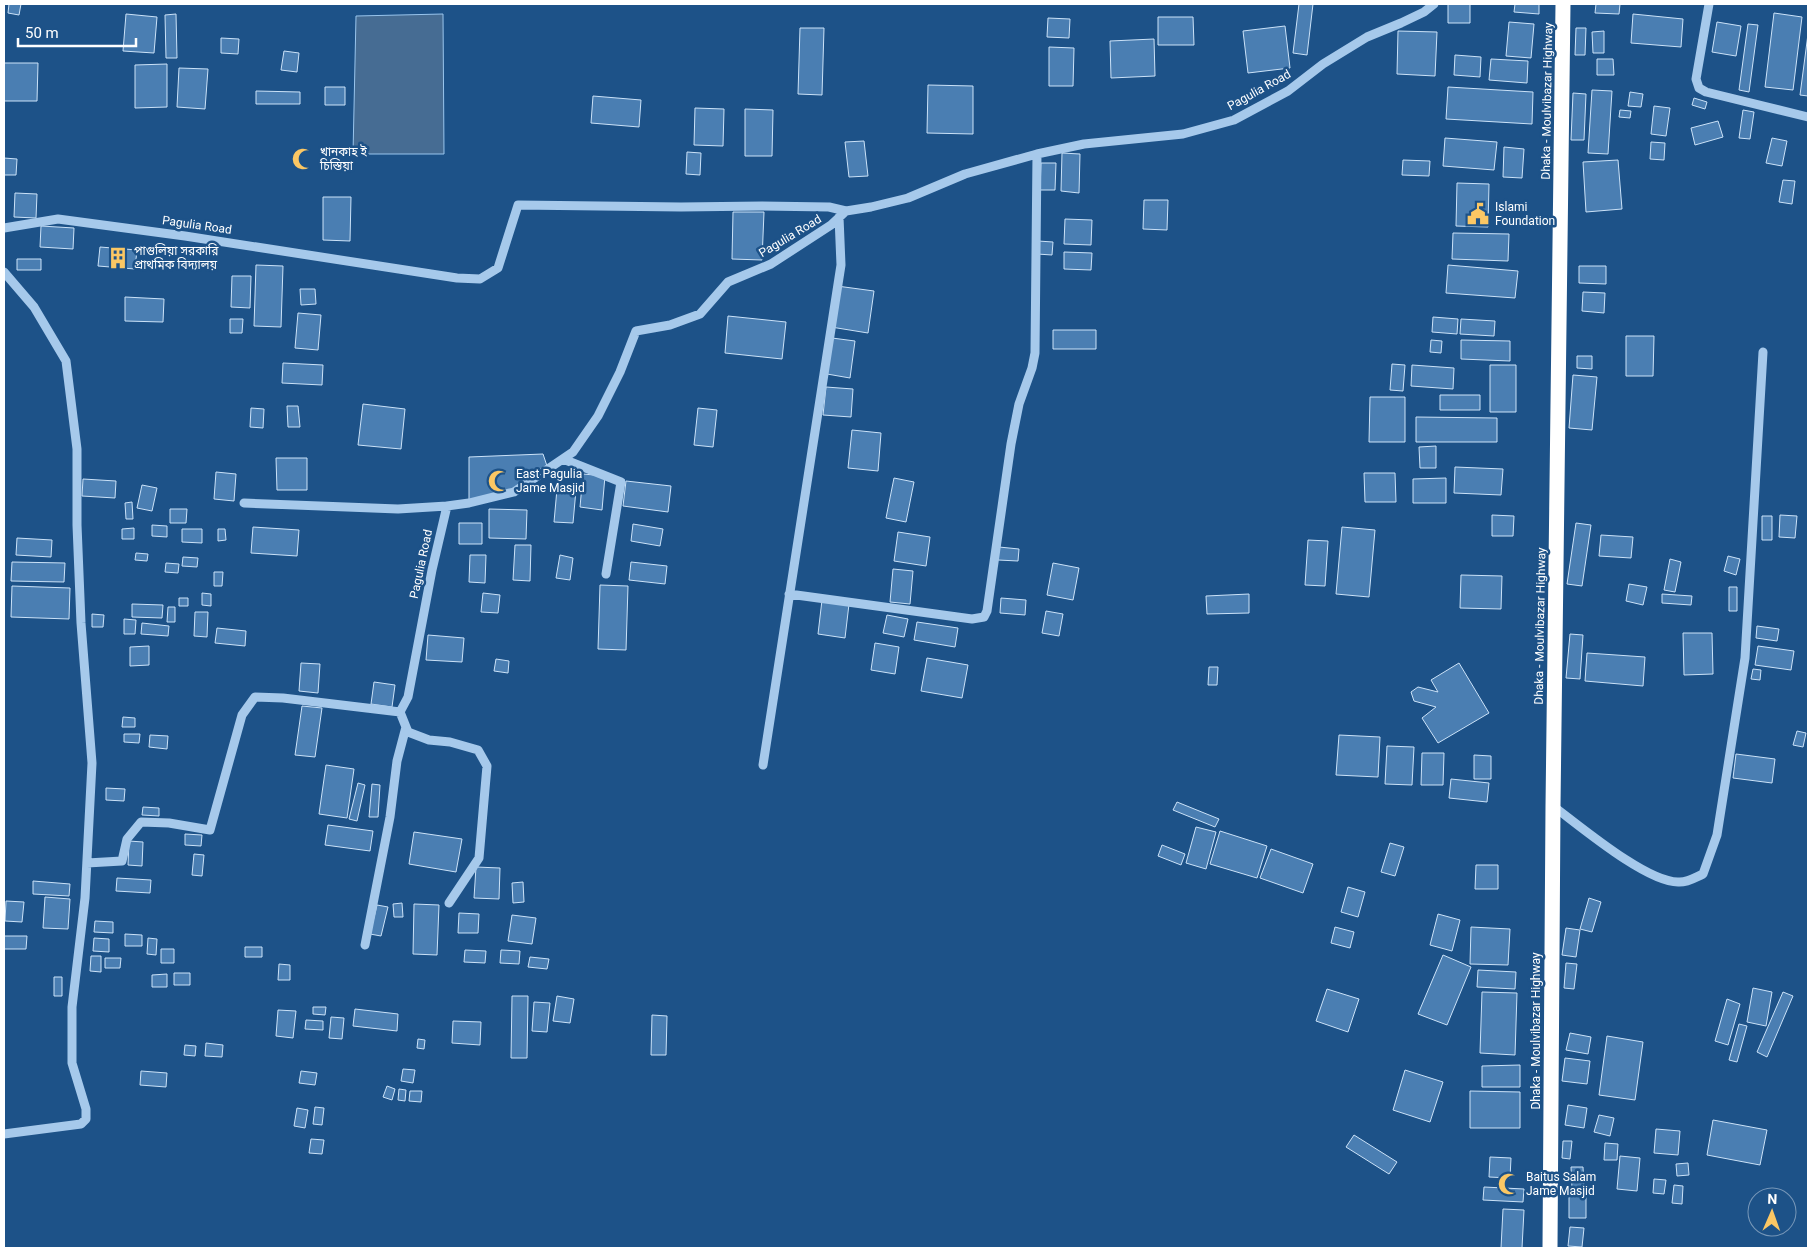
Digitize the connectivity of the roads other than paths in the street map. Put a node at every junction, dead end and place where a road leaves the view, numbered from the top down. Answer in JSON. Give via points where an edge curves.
{"nodes":[{"id":1,"x":1434,"y":4,"type":"edge"},
{"id":2,"x":1563,"y":4,"type":"edge"},
{"id":3,"x":1709,"y":4,"type":"edge"},
{"id":4,"x":1808,"y":117,"type":"edge"},
{"id":5,"x":1037,"y":154,"type":"junction"},
{"id":6,"x":842,"y":214,"type":"junction"},
{"id":7,"x":4,"y":228,"type":"edge"},
{"id":8,"x":4,"y":272,"type":"edge"},
{"id":9,"x":1763,"y":352,"type":"dead end"},
{"id":10,"x":563,"y":459,"type":"junction"},
{"id":11,"x":244,"y":503,"type":"dead end"},
{"id":12,"x":447,"y":506,"type":"junction"},
{"id":13,"x":606,"y":574,"type":"dead end"},
{"id":14,"x":789,"y":594,"type":"junction"},
{"id":15,"x":400,"y":712,"type":"junction"},
{"id":16,"x":406,"y":727,"type":"junction"},
{"id":17,"x":763,"y":765,"type":"dead end"},
{"id":18,"x":1553,"y":806,"type":"junction"},
{"id":19,"x":87,"y":863,"type":"junction"},
{"id":20,"x":449,"y":903,"type":"dead end"},
{"id":21,"x":365,"y":945,"type":"dead end"},
{"id":22,"x":4,"y":1134,"type":"edge"},
{"id":23,"x":1550,"y":1248,"type":"edge"}],
"edges":[{"from":1,"to":5,"type":"street","name":"Pagulia Road","via":[[1424,12],[1367,37],[1323,64],[1288,91],[1234,120],[1183,134],[1084,144]]},
{"from":2,"to":18,"type":"highway","name":"Dhaka - Moulvibazar Highway"},
{"from":3,"to":4,"type":"street","via":[[1696,79],[1699,88]]},
{"from":5,"to":6,"type":"street","name":"Pagulia Road","via":[[965,174],[908,198]]},
{"from":5,"to":14,"type":"street","via":[[1035,353],[1011,444],[984,617],[972,619]]},
{"from":6,"to":7,"type":"street","name":"Pagulia Road","via":[[829,207],[518,205],[498,268],[480,279],[58,219]]},
{"from":6,"to":10,"type":"street","name":"Pagulia Road","via":[[831,226],[771,264],[728,282],[700,314],[670,325],[636,331],[598,416],[573,452]]},
{"from":6,"to":14,"type":"street","via":[[841,265]]},
{"from":8,"to":19,"type":"street","via":[[34,307],[66,362],[77,449],[81,623],[92,763]]},
{"from":9,"to":18,"type":"street","via":[[1745,658],[1717,835],[1703,874],[1678,882],[1638,868]]},
{"from":10,"to":12,"type":"street","name":"Pagulia Road","via":[[514,492]]},
{"from":10,"to":13,"type":"street","via":[[621,482]]},
{"from":11,"to":12,"type":"street","via":[[398,509]]},
{"from":12,"to":15,"type":"street","name":"Pagulia Road","via":[[408,697]]},
{"from":14,"to":17,"type":"street"},
{"from":15,"to":16,"type":"street"},
{"from":15,"to":19,"type":"street","via":[[283,698],[256,698],[242,715],[210,830],[141,822],[127,839],[122,860]]},
{"from":16,"to":20,"type":"street","via":[[408,732],[429,740],[478,750],[487,766],[479,858]]},
{"from":16,"to":21,"type":"street","via":[[397,761],[390,817]]},
{"from":18,"to":23,"type":"highway","name":"Dhaka - Moulvibazar Highway"},
{"from":19,"to":22,"type":"street","via":[[72,1007],[72,1063],[86,1109],[86,1120],[81,1124]]}]}
